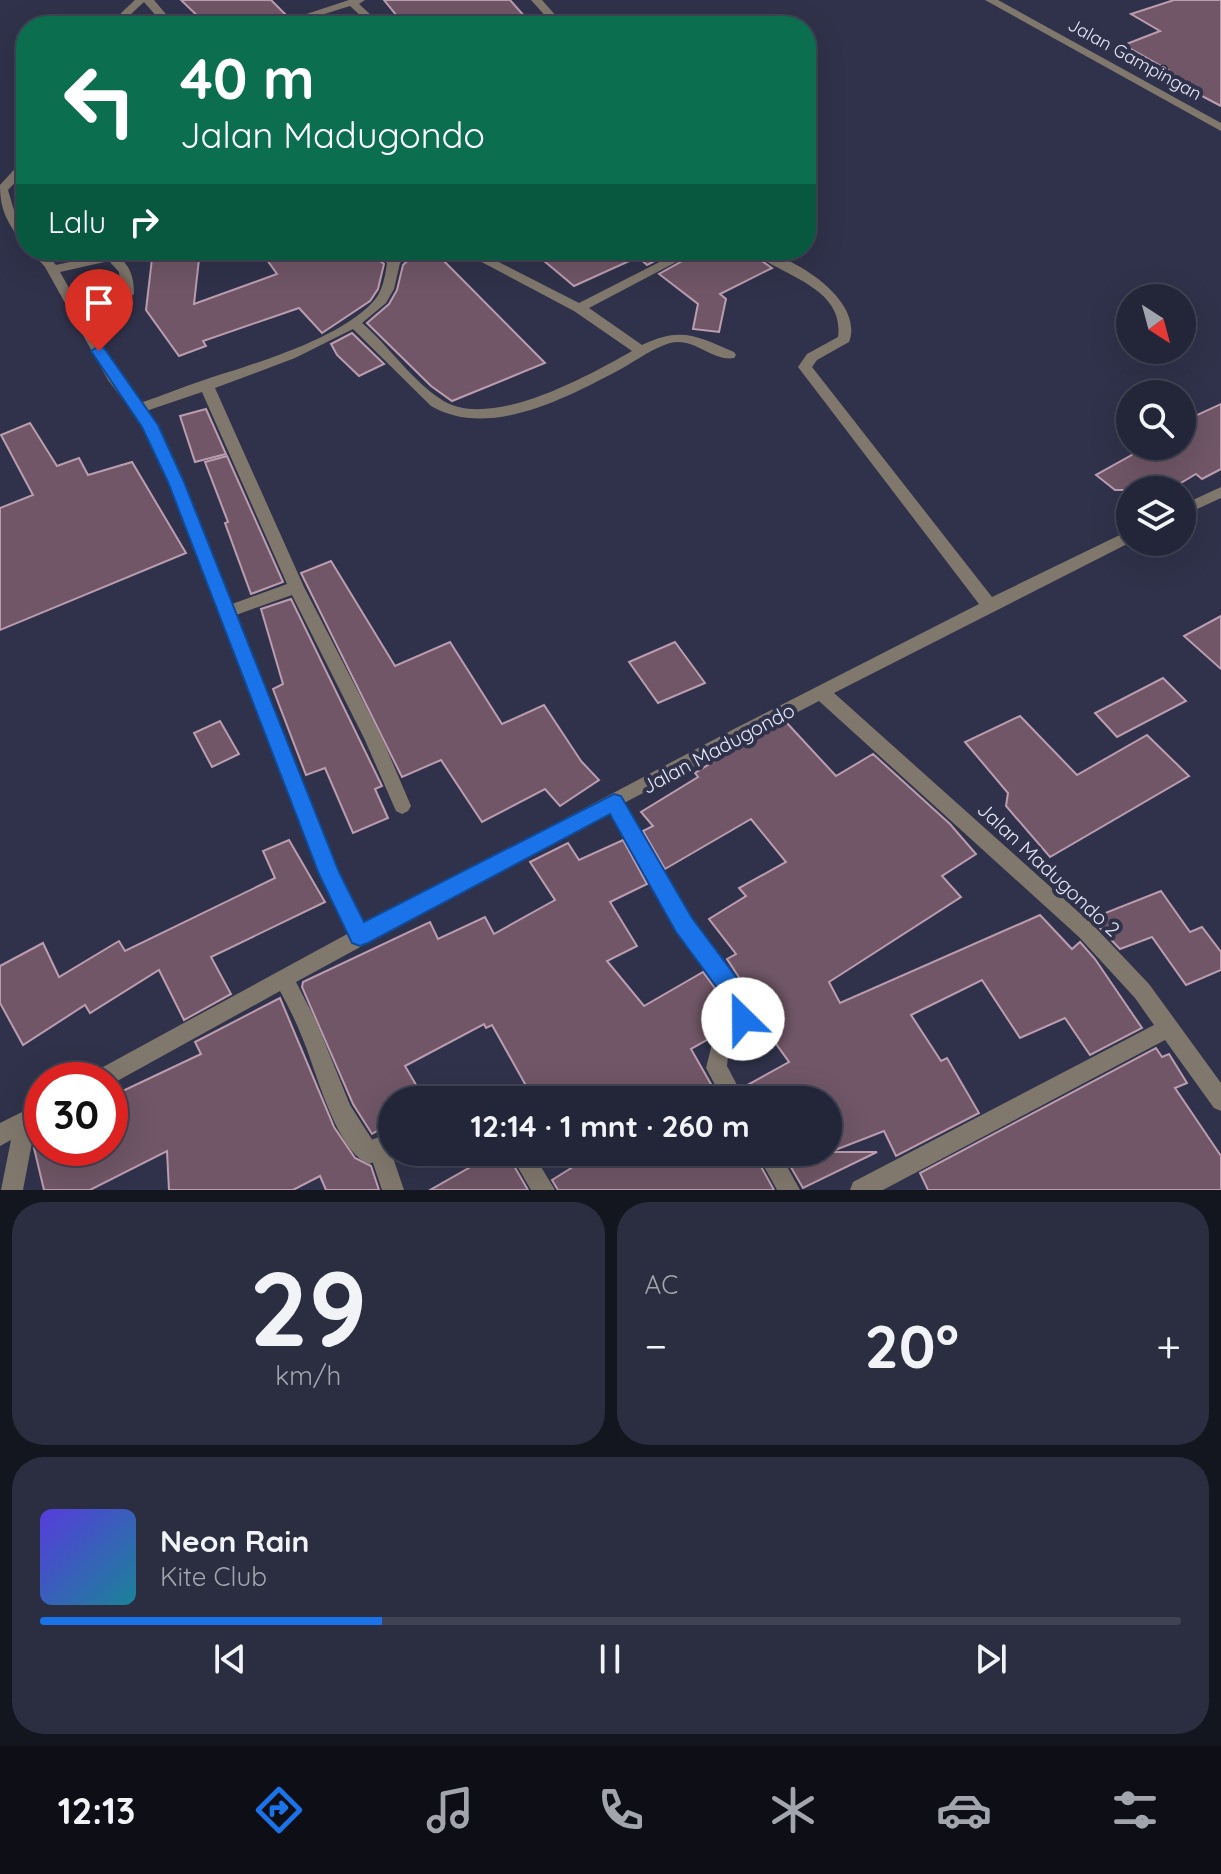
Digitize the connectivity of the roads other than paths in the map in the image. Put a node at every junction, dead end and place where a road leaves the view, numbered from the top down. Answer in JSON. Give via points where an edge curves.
{"nodes":[{"id":1,"x":141,"y":0,"type":"edge"},
{"id":2,"x":148,"y":0,"type":"edge"},
{"id":3,"x":536,"y":0,"type":"edge"},
{"id":4,"x":990,"y":0,"type":"edge"},
{"id":5,"x":358,"y":1,"type":"edge"},
{"id":6,"x":125,"y":16,"type":"edge"},
{"id":7,"x":162,"y":16,"type":"edge"},
{"id":8,"x":308,"y":16,"type":"edge"},
{"id":9,"x":551,"y":16,"type":"edge"},
{"id":10,"x":1221,"y":128,"type":"edge"},
{"id":11,"x":16,"y":175,"type":"edge"},
{"id":12,"x":16,"y":225,"type":"edge"},
{"id":13,"x":44,"y":260,"type":"edge"},
{"id":14,"x":97,"y":260,"type":"edge"},
{"id":15,"x":115,"y":260,"type":"edge"},
{"id":16,"x":391,"y":260,"type":"edge"},
{"id":17,"x":397,"y":260,"type":"edge"},
{"id":18,"x":485,"y":260,"type":"edge"},
{"id":19,"x":673,"y":260,"type":"edge"},
{"id":20,"x":773,"y":260,"type":"edge"},
{"id":21,"x":394,"y":262,"type":"junction"},
{"id":22,"x":52,"y":270,"type":"junction"},
{"id":23,"x":579,"y":308,"type":"junction"},
{"id":24,"x":353,"y":322,"type":"junction"},
{"id":25,"x":84,"y":326,"type":"junction"},
{"id":26,"x":641,"y":351,"type":"junction"},
{"id":27,"x":729,"y":355,"type":"dead end"},
{"id":28,"x":206,"y":384,"type":"junction"},
{"id":29,"x":137,"y":409,"type":"junction"},
{"id":30,"x":1221,"y":492,"type":"edge"},
{"id":31,"x":1196,"y":504,"type":"edge"},
{"id":32,"x":1116,"y":543,"type":"edge"},
{"id":33,"x":296,"y":587,"type":"junction"},
{"id":34,"x":989,"y":605,"type":"junction"},
{"id":35,"x":228,"y":612,"type":"junction"},
{"id":36,"x":822,"y":693,"type":"junction"},
{"id":37,"x":614,"y":802,"type":"junction"},
{"id":38,"x":402,"y":806,"type":"dead end"},
{"id":39,"x":360,"y":936,"type":"junction"},
{"id":40,"x":284,"y":978,"type":"junction"},
{"id":41,"x":1169,"y":1028,"type":"junction"},
{"id":42,"x":128,"y":1064,"type":"edge"},
{"id":43,"x":727,"y":1086,"type":"edge"},
{"id":44,"x":1221,"y":1101,"type":"edge"},
{"id":45,"x":24,"y":1122,"type":"edge"},
{"id":46,"x":0,"y":1135,"type":"edge"},
{"id":47,"x":378,"y":1149,"type":"edge"},
{"id":48,"x":24,"y":1150,"type":"edge"},
{"id":49,"x":389,"y":1166,"type":"edge"},
{"id":50,"x":529,"y":1166,"type":"edge"},
{"id":51,"x":775,"y":1166,"type":"edge"},
{"id":52,"x":12,"y":1190,"type":"edge"},
{"id":53,"x":393,"y":1190,"type":"edge"},
{"id":54,"x":544,"y":1190,"type":"edge"},
{"id":55,"x":789,"y":1190,"type":"edge"},
{"id":56,"x":861,"y":1190,"type":"edge"}],
"edges":[{"from":1,"to":6,"type":"street"},
{"from":2,"to":7,"type":"street"},
{"from":3,"to":9,"type":"street"},
{"from":4,"to":10,"type":"street","name":"Jalan Gampingan"},
{"from":5,"to":8,"type":"street"},
{"from":11,"to":12,"type":"street","via":[[2,190]]},
{"from":13,"to":22,"type":"street"},
{"from":14,"to":22,"type":"street"},
{"from":15,"to":25,"type":"street","via":[[128,276],[127,294]]},
{"from":16,"to":21,"type":"street"},
{"from":17,"to":21,"type":"street"},
{"from":18,"to":23,"type":"street"},
{"from":19,"to":23,"type":"street"},
{"from":20,"to":34,"type":"street","via":[[843,308],[848,319],[844,339],[812,357],[805,367]]},
{"from":21,"to":24,"type":"street","via":[[391,287],[373,310]]},
{"from":22,"to":25,"type":"street"},
{"from":23,"to":26,"type":"street"},
{"from":24,"to":26,"type":"street","via":[[429,395],[446,408],[466,413],[553,396]]},
{"from":24,"to":28,"type":"street"},
{"from":25,"to":29,"type":"street"},
{"from":26,"to":27,"type":"street","via":[[690,338]]},
{"from":28,"to":29,"type":"street"},
{"from":28,"to":33,"type":"street"},
{"from":29,"to":35,"type":"street","via":[[176,482]]},
{"from":30,"to":31,"type":"street"},
{"from":32,"to":34,"type":"street","name":"Jalan Madugondo"},
{"from":33,"to":35,"type":"street"},
{"from":33,"to":38,"type":"street"},
{"from":34,"to":36,"type":"street","name":"Jalan Madugondo"},
{"from":35,"to":39,"type":"street","via":[[329,874]]},
{"from":36,"to":37,"type":"street","name":"Jalan Madugondo"},
{"from":36,"to":41,"type":"street","name":"Jalan Madugondo 2","via":[[1086,931]]},
{"from":37,"to":39,"type":"street","name":"Jalan Madugondo"},
{"from":37,"to":43,"type":"street","via":[[684,925],[737,997],[741,1028],[738,1037],[719,1051],[716,1068]]},
{"from":39,"to":40,"type":"street","name":"Jalan Madugondo"},
{"from":40,"to":42,"type":"street","name":"Jalan Madugondo"},
{"from":40,"to":47,"type":"street","via":[[353,1136],[369,1153]]},
{"from":41,"to":44,"type":"street","name":"Jalan Madugondo 2"},
{"from":41,"to":56,"type":"street"},
{"from":45,"to":46,"type":"street"},
{"from":48,"to":52,"type":"street"},
{"from":49,"to":53,"type":"street"},
{"from":50,"to":54,"type":"street"},
{"from":51,"to":55,"type":"street"}]}
